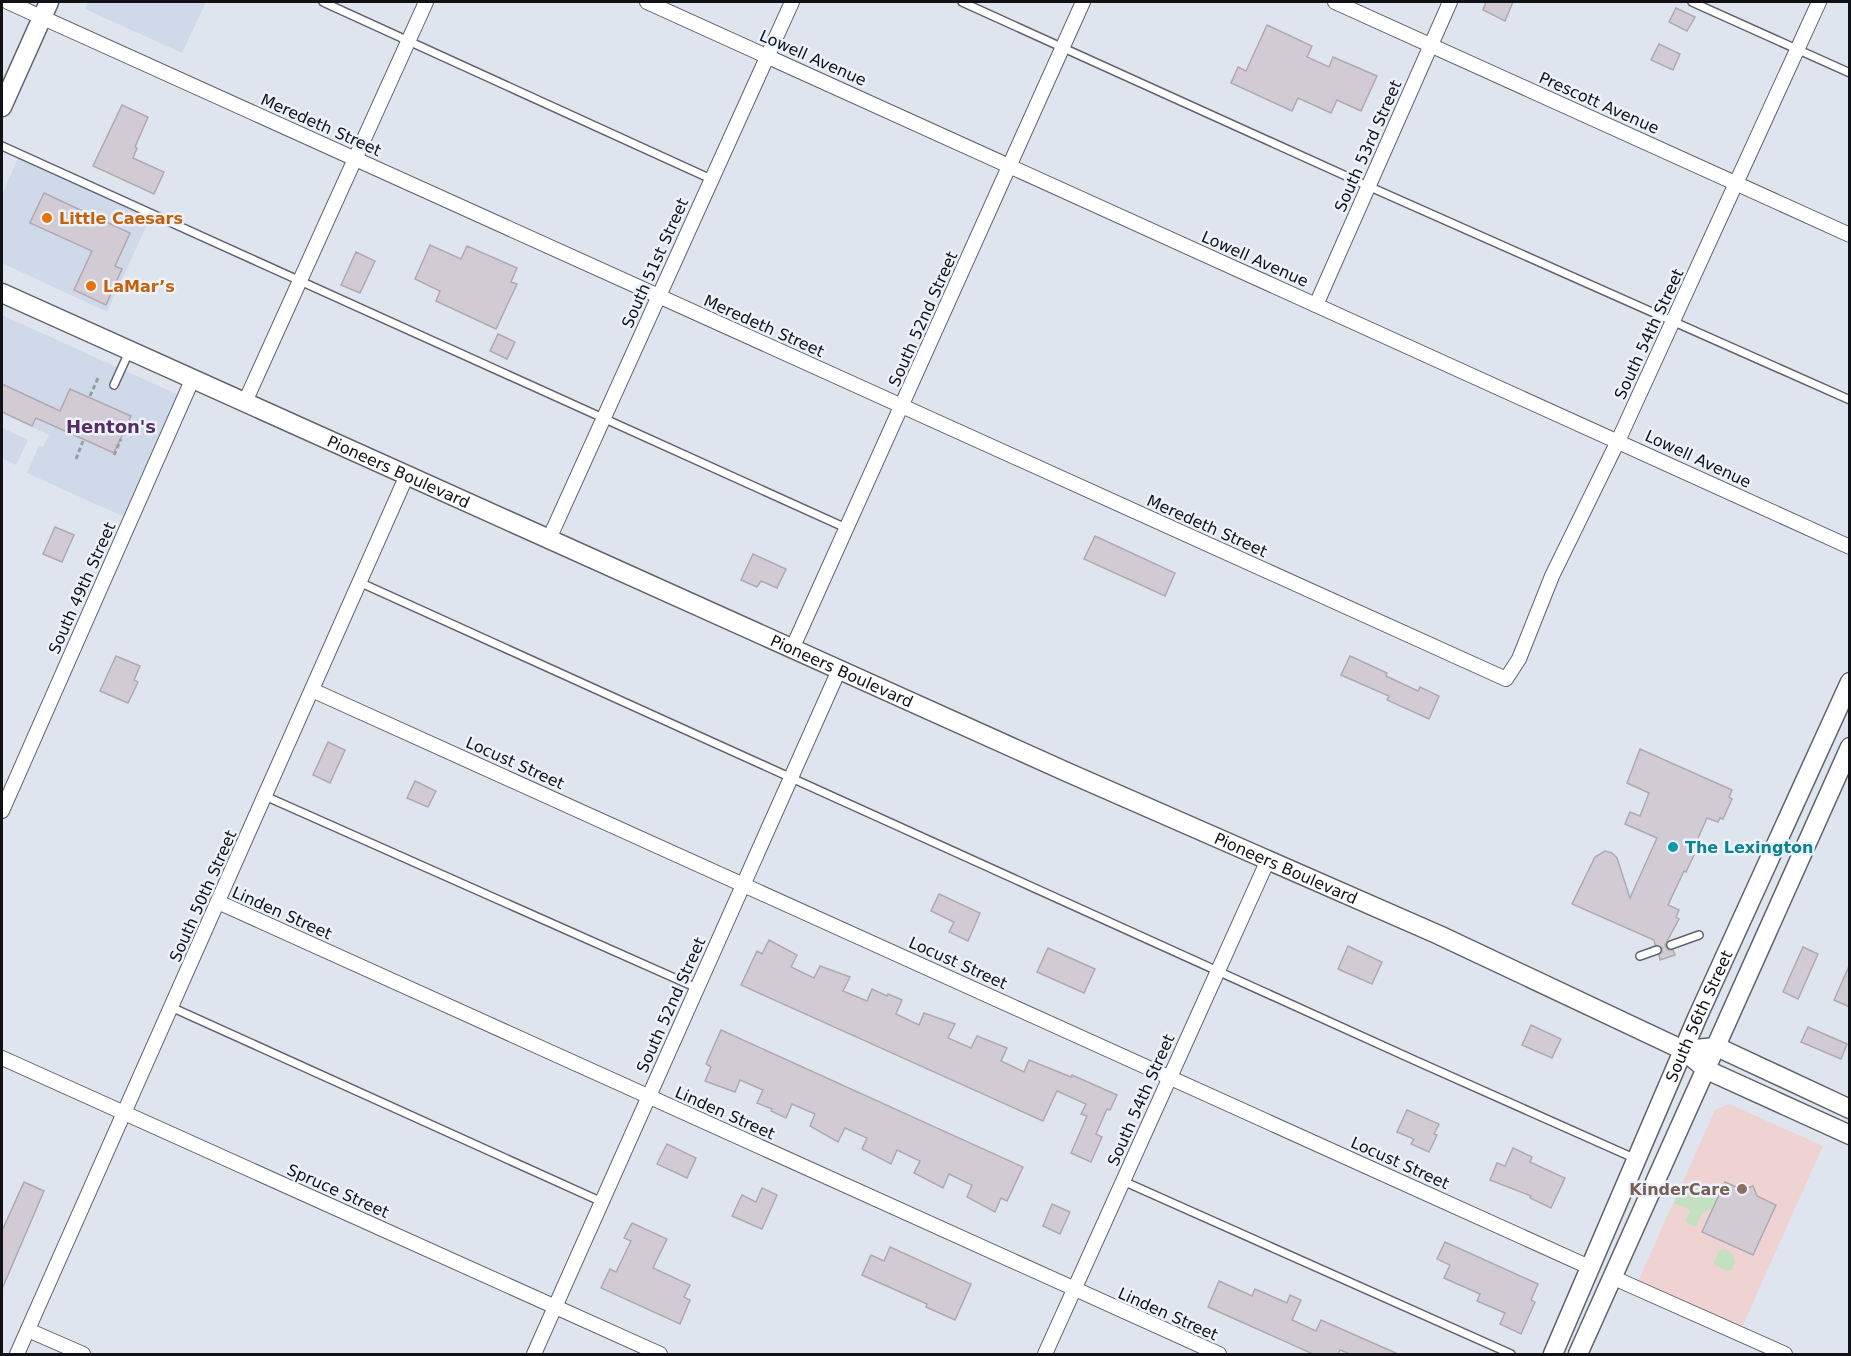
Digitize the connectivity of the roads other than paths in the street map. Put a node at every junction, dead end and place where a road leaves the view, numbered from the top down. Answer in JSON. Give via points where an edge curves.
{"nodes":[{"id":1,"x":8,"y":2,"type":"edge"},
{"id":2,"x":323,"y":2,"type":"edge"},
{"id":3,"x":426,"y":2,"type":"edge"},
{"id":4,"x":647,"y":2,"type":"edge"},
{"id":5,"x":792,"y":2,"type":"edge"},
{"id":6,"x":962,"y":2,"type":"edge"},
{"id":7,"x":1083,"y":2,"type":"edge"},
{"id":8,"x":1335,"y":2,"type":"edge"},
{"id":9,"x":1450,"y":2,"type":"edge"},
{"id":10,"x":1692,"y":2,"type":"edge"},
{"id":11,"x":1819,"y":2,"type":"edge"},
{"id":12,"x":46,"y":9,"type":"edge"},
{"id":13,"x":408,"y":40,"type":"junction"},
{"id":14,"x":1430,"y":45,"type":"junction"},
{"id":15,"x":1063,"y":46,"type":"junction"},
{"id":16,"x":1797,"y":49,"type":"junction"},
{"id":17,"x":768,"y":55,"type":"junction"},
{"id":18,"x":1850,"y":73,"type":"edge"},
{"id":19,"x":2,"y":107,"type":"edge"},
{"id":20,"x":2,"y":146,"type":"edge"},
{"id":21,"x":355,"y":158,"type":"junction"},
{"id":22,"x":1011,"y":166,"type":"junction"},
{"id":23,"x":711,"y":179,"type":"junction"},
{"id":24,"x":1736,"y":184,"type":"junction"},
{"id":25,"x":1368,"y":186,"type":"junction"},
{"id":26,"x":1850,"y":235,"type":"edge"},
{"id":27,"x":300,"y":280,"type":"junction"},
{"id":28,"x":2,"y":293,"type":"edge"},
{"id":29,"x":658,"y":296,"type":"junction"},
{"id":30,"x":1316,"y":305,"type":"junction"},
{"id":31,"x":1673,"y":321,"type":"junction"},
{"id":32,"x":130,"y":350,"type":"junction"},
{"id":33,"x":193,"y":378,"type":"junction"},
{"id":34,"x":114,"y":385,"type":"dead end"},
{"id":35,"x":1850,"y":400,"type":"edge"},
{"id":36,"x":245,"y":402,"type":"junction"},
{"id":37,"x":902,"y":406,"type":"junction"},
{"id":38,"x":603,"y":418,"type":"junction"},
{"id":39,"x":1618,"y":441,"type":"junction"},
{"id":40,"x":407,"y":475,"type":"junction"},
{"id":41,"x":847,"y":528,"type":"junction"},
{"id":42,"x":549,"y":539,"type":"junction"},
{"id":43,"x":1850,"y":547,"type":"edge"},
{"id":44,"x":359,"y":582,"type":"junction"},
{"id":45,"x":792,"y":649,"type":"junction"},
{"id":46,"x":839,"y":670,"type":"junction"},
{"id":47,"x":1506,"y":679,"type":"joint"},
{"id":48,"x":1850,"y":682,"type":"edge"},
{"id":49,"x":312,"y":690,"type":"junction"},
{"id":50,"x":1850,"y":747,"type":"edge"},
{"id":51,"x":790,"y":778,"type":"junction"},
{"id":52,"x":265,"y":795,"type":"junction"},
{"id":53,"x":2,"y":811,"type":"edge"},
{"id":54,"x":1268,"y":860,"type":"junction"},
{"id":55,"x":742,"y":884,"type":"junction"},
{"id":56,"x":218,"y":903,"type":"junction"},
{"id":57,"x":1698,"y":935,"type":"dead end"},
{"id":58,"x":1671,"y":945,"type":"dead end"},
{"id":59,"x":1657,"y":950,"type":"dead end"},
{"id":60,"x":1640,"y":956,"type":"dead end"},
{"id":61,"x":1218,"y":971,"type":"junction"},
{"id":62,"x":697,"y":988,"type":"junction"},
{"id":63,"x":171,"y":1007,"type":"junction"},
{"id":64,"x":1717,"y":1047,"type":"junction"},
{"id":65,"x":1683,"y":1050,"type":"junction"},
{"id":66,"x":2,"y":1058,"type":"edge"},
{"id":67,"x":1707,"y":1070,"type":"junction"},
{"id":68,"x":1170,"y":1077,"type":"junction"},
{"id":69,"x":648,"y":1097,"type":"junction"},
{"id":70,"x":1850,"y":1109,"type":"edge"},
{"id":71,"x":124,"y":1114,"type":"junction"},
{"id":72,"x":1850,"y":1135,"type":"edge"},
{"id":73,"x":1636,"y":1159,"type":"junction"},
{"id":74,"x":1123,"y":1181,"type":"junction"},
{"id":75,"x":602,"y":1202,"type":"junction"},
{"id":76,"x":1589,"y":1267,"type":"junction"},
{"id":77,"x":1614,"y":1278,"type":"junction"},
{"id":78,"x":1074,"y":1289,"type":"junction"},
{"id":79,"x":555,"y":1307,"type":"junction"},
{"id":80,"x":28,"y":1330,"type":"junction"},
{"id":81,"x":17,"y":1354,"type":"edge"},
{"id":82,"x":83,"y":1354,"type":"edge"},
{"id":83,"x":534,"y":1354,"type":"edge"},
{"id":84,"x":660,"y":1354,"type":"edge"},
{"id":85,"x":1045,"y":1354,"type":"edge"},
{"id":86,"x":1218,"y":1354,"type":"edge"},
{"id":87,"x":1511,"y":1354,"type":"edge"},
{"id":88,"x":1553,"y":1354,"type":"edge"},
{"id":89,"x":1578,"y":1354,"type":"edge"},
{"id":90,"x":1785,"y":1354,"type":"edge"}],
"edges":[{"from":1,"to":12,"type":"street","name":"Meredeth Street"},
{"from":2,"to":13,"type":"lane"},
{"from":3,"to":13,"type":"street"},
{"from":4,"to":17,"type":"street","name":"Lowell Avenue"},
{"from":5,"to":17,"type":"street","name":"South 51st Street"},
{"from":6,"to":15,"type":"lane"},
{"from":7,"to":15,"type":"street","name":"South 52nd Street"},
{"from":8,"to":14,"type":"street","name":"Prescott Avenue"},
{"from":9,"to":14,"type":"street","name":"South 53rd Street"},
{"from":10,"to":16,"type":"lane"},
{"from":11,"to":16,"type":"street","name":"South 54th Street"},
{"from":12,"to":19,"type":"main road"},
{"from":12,"to":21,"type":"street","name":"Meredeth Street"},
{"from":13,"to":21,"type":"street"},
{"from":13,"to":23,"type":"lane"},
{"from":14,"to":24,"type":"street","name":"Prescott Avenue"},
{"from":14,"to":25,"type":"street","name":"South 53rd Street"},
{"from":15,"to":22,"type":"street","name":"South 52nd Street"},
{"from":15,"to":25,"type":"lane"},
{"from":16,"to":18,"type":"lane"},
{"from":16,"to":24,"type":"street","name":"South 54th Street"},
{"from":17,"to":22,"type":"street","name":"Lowell Avenue"},
{"from":17,"to":23,"type":"street","name":"South 51st Street"},
{"from":20,"to":27,"type":"lane"},
{"from":21,"to":27,"type":"street"},
{"from":21,"to":29,"type":"street","name":"Meredeth Street"},
{"from":22,"to":30,"type":"street","name":"Lowell Avenue"},
{"from":22,"to":37,"type":"street","name":"South 52nd Street"},
{"from":23,"to":29,"type":"street","name":"South 51st Street"},
{"from":24,"to":26,"type":"street","name":"Prescott Avenue"},
{"from":24,"to":31,"type":"street","name":"South 54th Street"},
{"from":25,"to":30,"type":"street","name":"South 53rd Street"},
{"from":25,"to":31,"type":"lane"},
{"from":27,"to":36,"type":"street"},
{"from":27,"to":38,"type":"lane"},
{"from":28,"to":32,"type":"main road","name":"Pioneers Boulevard"},
{"from":29,"to":37,"type":"street","name":"Meredeth Street"},
{"from":29,"to":38,"type":"street","name":"South 51st Street"},
{"from":30,"to":39,"type":"street","name":"Lowell Avenue"},
{"from":31,"to":35,"type":"lane"},
{"from":31,"to":39,"type":"street","name":"South 54th Street"},
{"from":32,"to":33,"type":"main road","name":"Pioneers Boulevard"},
{"from":32,"to":34,"type":"lane"},
{"from":33,"to":36,"type":"main road","name":"Pioneers Boulevard"},
{"from":33,"to":53,"type":"street","name":"South 49th Street"},
{"from":36,"to":40,"type":"main road","name":"Pioneers Boulevard"},
{"from":37,"to":41,"type":"street","name":"South 52nd Street"},
{"from":37,"to":47,"type":"street","name":"Meredeth Street"},
{"from":38,"to":41,"type":"lane"},
{"from":38,"to":42,"type":"street","name":"South 51st Street"},
{"from":39,"to":43,"type":"street","name":"Lowell Avenue"},
{"from":39,"to":47,"type":"street","name":"South 54th Street","via":[[1552,576],[1519,659]]},
{"from":40,"to":42,"type":"main road","name":"Pioneers Boulevard"},
{"from":40,"to":44,"type":"street","name":"South 50th Street"},
{"from":41,"to":45,"type":"street","name":"South 52nd Street"},
{"from":42,"to":45,"type":"main road","name":"Pioneers Boulevard"},
{"from":44,"to":49,"type":"street","name":"South 50th Street"},
{"from":44,"to":51,"type":"lane"},
{"from":45,"to":46,"type":"main road","name":"Pioneers Boulevard"},
{"from":46,"to":51,"type":"street","name":"South 52nd Street"},
{"from":46,"to":54,"type":"main road","name":"Pioneers Boulevard"},
{"from":48,"to":65,"type":"main road","name":"South 56th Street"},
{"from":49,"to":52,"type":"street","name":"South 50th Street"},
{"from":49,"to":55,"type":"street","name":"Locust Street"},
{"from":50,"to":64,"type":"main road","name":"South 56th Street"},
{"from":51,"to":55,"type":"street","name":"South 52nd Street"},
{"from":51,"to":61,"type":"lane"},
{"from":52,"to":56,"type":"street","name":"South 50th Street"},
{"from":52,"to":62,"type":"lane"},
{"from":54,"to":61,"type":"street","name":"South 54th Street"},
{"from":54,"to":65,"type":"main road","name":"Pioneers Boulevard"},
{"from":55,"to":62,"type":"street","name":"South 52nd Street"},
{"from":55,"to":68,"type":"street","name":"Locust Street"},
{"from":56,"to":63,"type":"street","name":"South 50th Street"},
{"from":56,"to":69,"type":"street","name":"Linden Street"},
{"from":57,"to":58,"type":"lane"},
{"from":59,"to":60,"type":"lane"},
{"from":61,"to":68,"type":"street","name":"South 54th Street"},
{"from":61,"to":73,"type":"lane"},
{"from":62,"to":69,"type":"street","name":"South 52nd Street"},
{"from":63,"to":71,"type":"street","name":"South 50th Street"},
{"from":63,"to":75,"type":"lane"},
{"from":64,"to":65,"type":"main road"},
{"from":64,"to":67,"type":"main road","name":"South 56th Street"},
{"from":64,"to":70,"type":"main road"},
{"from":65,"to":67,"type":"main road","name":"Pioneers Boulevard"},
{"from":65,"to":73,"type":"main road","name":"South 56th Street"},
{"from":66,"to":71,"type":"street","name":"Spruce Street"},
{"from":67,"to":72,"type":"main road","name":"Pioneers Boulevard"},
{"from":67,"to":77,"type":"main road","name":"South 56th Street"},
{"from":68,"to":74,"type":"street","name":"South 54th Street"},
{"from":68,"to":76,"type":"street","name":"Locust Street"},
{"from":69,"to":75,"type":"street","name":"South 52nd Street"},
{"from":69,"to":78,"type":"street","name":"Linden Street"},
{"from":71,"to":79,"type":"street","name":"Spruce Street"},
{"from":71,"to":80,"type":"street","name":"South 50th Street"},
{"from":73,"to":76,"type":"main road","name":"South 56th Street"},
{"from":74,"to":78,"type":"street","name":"South 54th Street"},
{"from":74,"to":87,"type":"lane"},
{"from":75,"to":79,"type":"street","name":"South 52nd Street"},
{"from":76,"to":88,"type":"main road","name":"South 56th Street"},
{"from":77,"to":89,"type":"main road","name":"South 56th Street"},
{"from":77,"to":90,"type":"street"},
{"from":78,"to":85,"type":"street","name":"South 54th Street"},
{"from":78,"to":86,"type":"street","name":"Linden Street"},
{"from":79,"to":83,"type":"street","name":"South 52nd Street"},
{"from":79,"to":84,"type":"street","name":"Spruce Street"},
{"from":80,"to":81,"type":"street","name":"South 50th Street"},
{"from":80,"to":82,"type":"street"}]}
